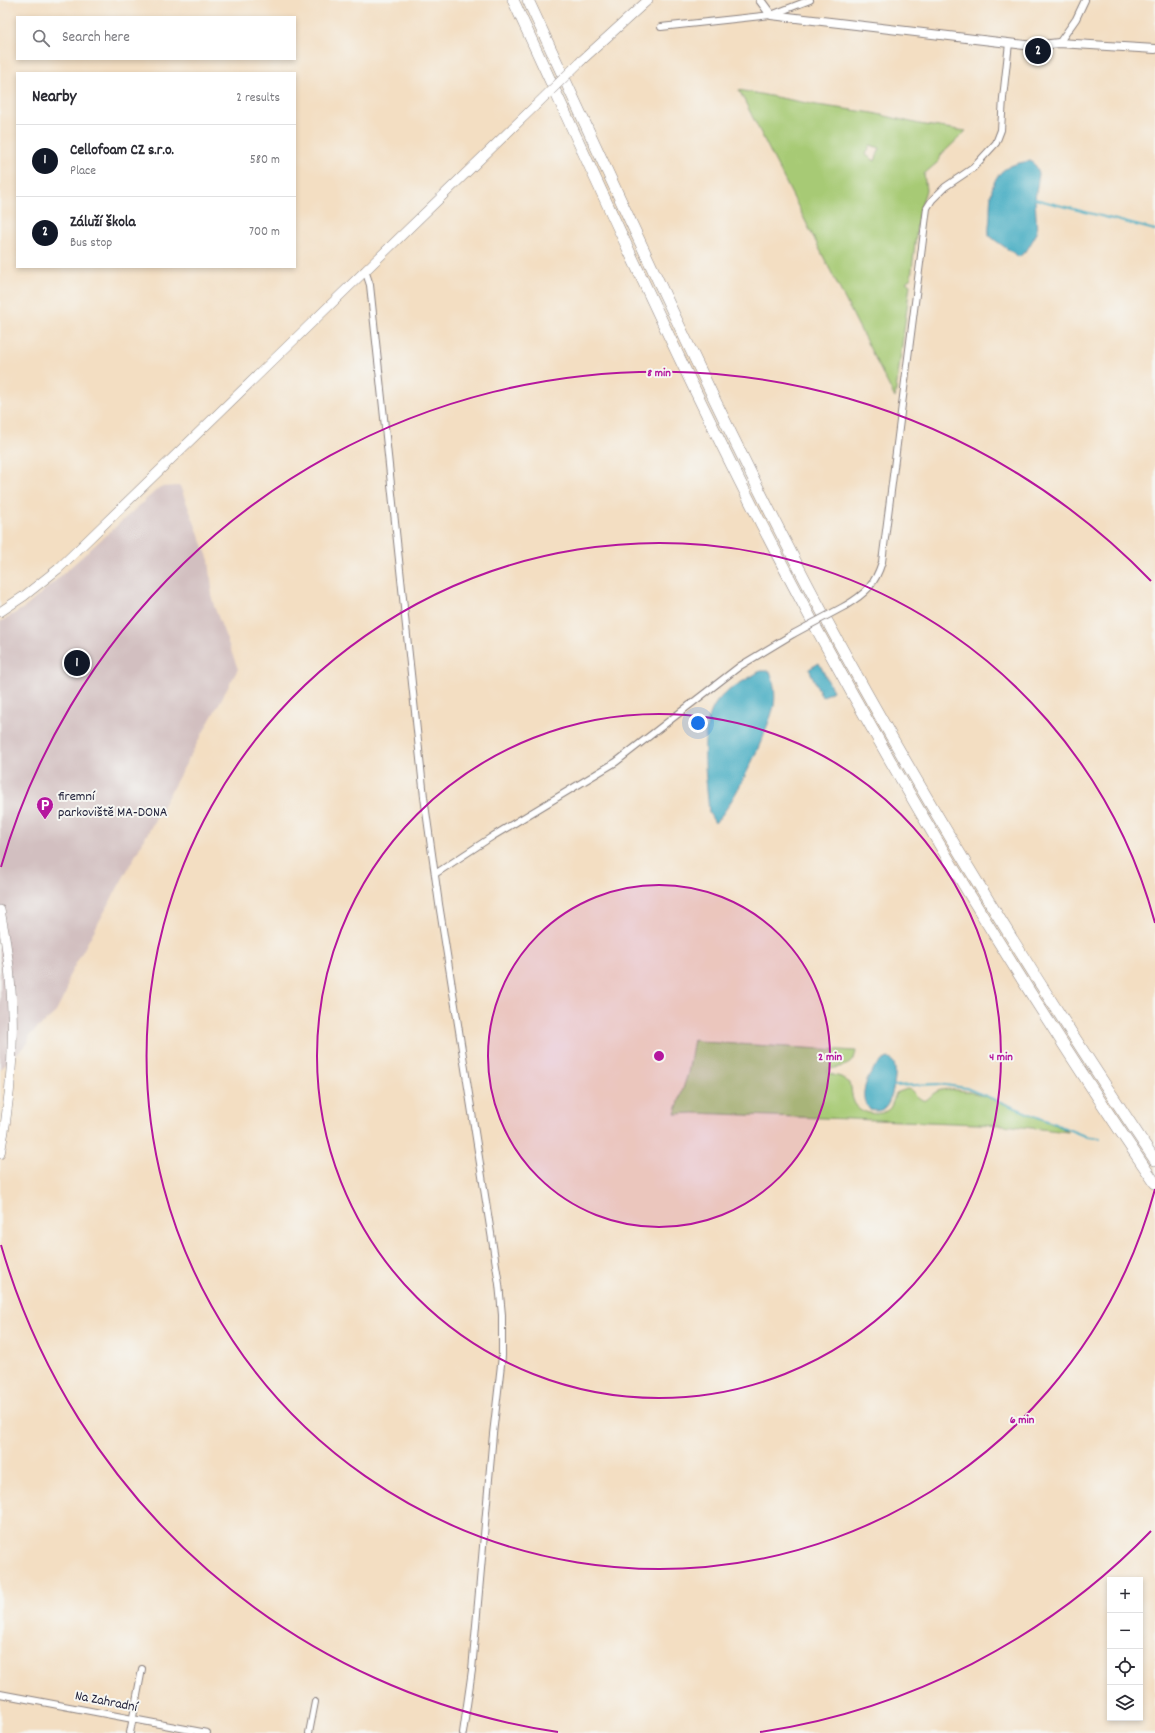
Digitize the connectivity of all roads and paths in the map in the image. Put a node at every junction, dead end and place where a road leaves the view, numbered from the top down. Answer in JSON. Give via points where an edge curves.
{"nodes":[{"id":1,"x":513,"y":0,"type":"edge"},
{"id":2,"x":528,"y":0,"type":"edge"},
{"id":3,"x":648,"y":0,"type":"edge"},
{"id":4,"x":760,"y":0,"type":"edge"},
{"id":5,"x":810,"y":0,"type":"edge"},
{"id":6,"x":1085,"y":0,"type":"edge"},
{"id":7,"x":771,"y":15,"type":"junction"},
{"id":8,"x":660,"y":27,"type":"dead end"},
{"id":9,"x":1009,"y":43,"type":"junction"},
{"id":10,"x":1059,"y":43,"type":"junction"},
{"id":11,"x":1155,"y":49,"type":"edge"},
{"id":12,"x":365,"y":270,"type":"junction"},
{"id":13,"x":0,"y":612,"type":"edge"},
{"id":14,"x":435,"y":874,"type":"junction"},
{"id":15,"x":0,"y":910,"type":"edge"},
{"id":16,"x":0,"y":1154,"type":"edge"},
{"id":17,"x":1155,"y":1160,"type":"edge"},
{"id":18,"x":1155,"y":1183,"type":"edge"},
{"id":19,"x":142,"y":1669,"type":"dead end"},
{"id":20,"x":0,"y":1694,"type":"edge"},
{"id":21,"x":315,"y":1702,"type":"dead end"},
{"id":22,"x":133,"y":1719,"type":"junction"},
{"id":23,"x":130,"y":1733,"type":"edge"},
{"id":24,"x":207,"y":1733,"type":"edge"},
{"id":25,"x":309,"y":1733,"type":"edge"},
{"id":26,"x":463,"y":1733,"type":"edge"}],
"edges":[{"from":1,"to":18,"type":"highway","via":[[705,409],[808,614],[913,802],[975,905]]},
{"from":2,"to":17,"type":"highway","via":[[717,404],[821,609],[875,708],[988,902]]},
{"from":3,"to":12,"type":"main road","bridge":true,"via":[[581,61]]},
{"from":4,"to":7,"type":"street"},
{"from":5,"to":7,"type":"street"},
{"from":6,"to":10,"type":"street"},
{"from":7,"to":8,"type":"street"},
{"from":7,"to":9,"type":"street"},
{"from":9,"to":10,"type":"street","via":[[1033,46]]},
{"from":9,"to":14,"type":"street","bridge":true,"via":[[1001,130],[996,142],[973,168],[945,187],[926,208],[882,562],[877,577],[863,595],[740,666],[629,753]]},
{"from":10,"to":11,"type":"street"},
{"from":12,"to":13,"type":"main road","via":[[58,568]]},
{"from":12,"to":14,"type":"street","via":[[370,285],[416,728]]},
{"from":14,"to":26,"type":"street","via":[[502,1315],[502,1356],[492,1434],[472,1670]]},
{"from":15,"to":16,"type":"main road","via":[[11,985],[13,1038],[10,1084]]},
{"from":19,"to":22,"type":"street"},
{"from":20,"to":22,"type":"street","name":"Na Zahradní"},
{"from":21,"to":25,"type":"street"},
{"from":22,"to":23,"type":"street"},
{"from":22,"to":24,"type":"street","name":"Na Zahradní"}]}
